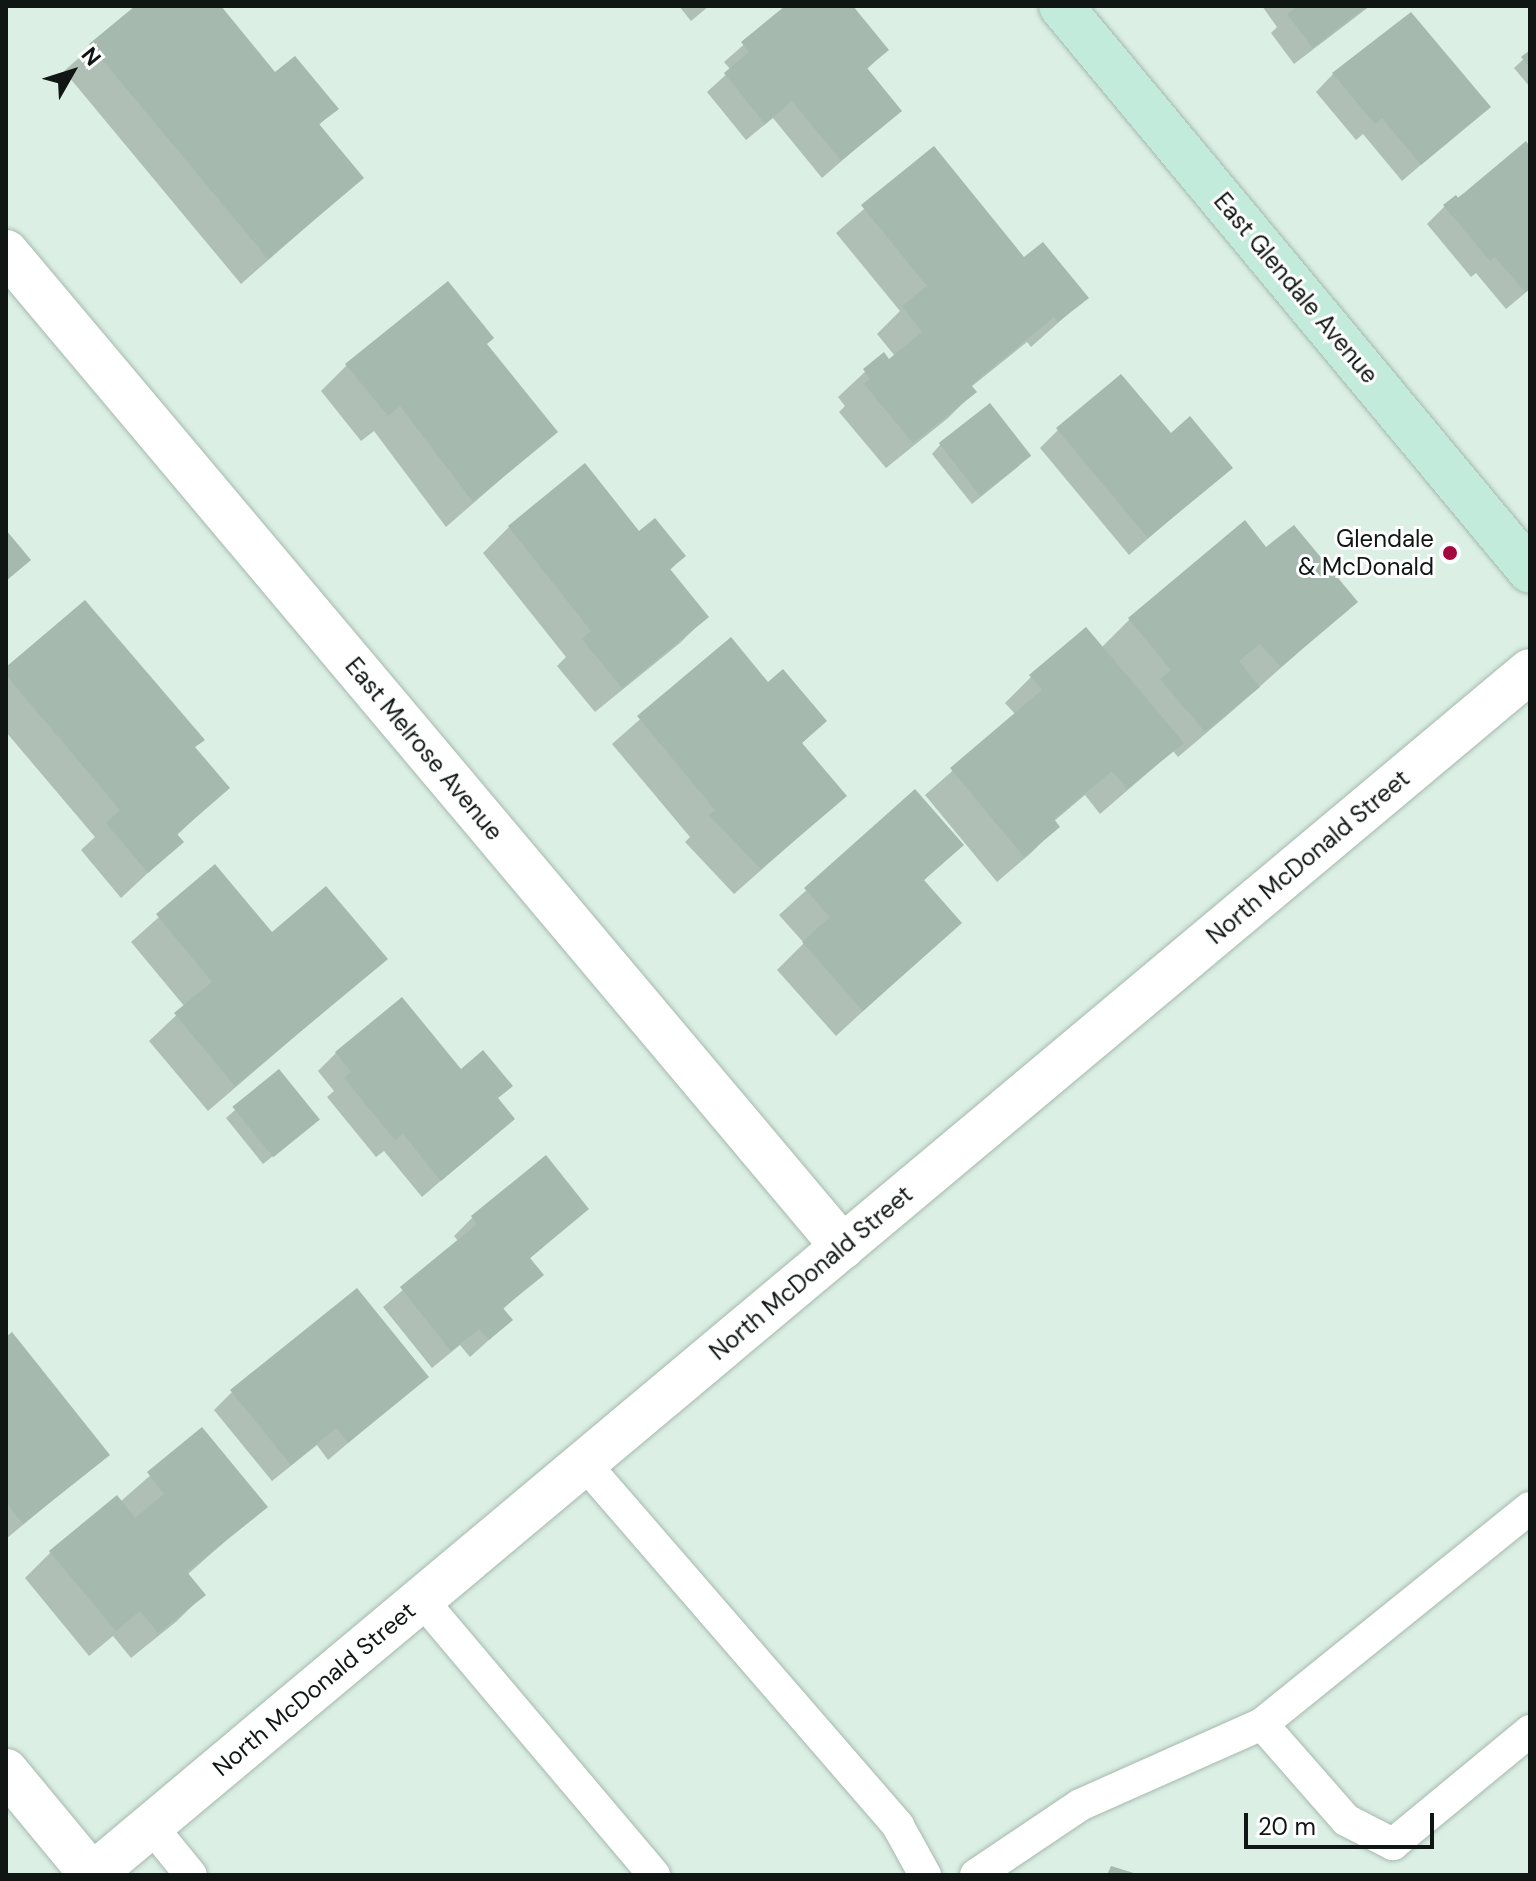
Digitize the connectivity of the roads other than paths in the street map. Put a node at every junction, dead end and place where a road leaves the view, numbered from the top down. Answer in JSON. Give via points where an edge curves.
{"nodes":[{"id":1,"x":1061,"y":6,"type":"edge"},
{"id":2,"x":6,"y":252,"type":"edge"},
{"id":3,"x":1530,"y":571,"type":"edge"},
{"id":4,"x":1530,"y":671,"type":"edge"},
{"id":5,"x":843,"y":1247,"type":"junction"},
{"id":6,"x":584,"y":1463,"type":"junction"},
{"id":7,"x":1530,"y":1508,"type":"edge"},
{"id":8,"x":421,"y":1599,"type":"junction"},
{"id":9,"x":1262,"y":1724,"type":"junction"},
{"id":10,"x":1530,"y":1731,"type":"edge"},
{"id":11,"x":6,"y":1771,"type":"edge"},
{"id":12,"x":151,"y":1826,"type":"junction"},
{"id":13,"x":92,"y":1875,"type":"edge"},
{"id":14,"x":191,"y":1875,"type":"edge"},
{"id":15,"x":654,"y":1875,"type":"edge"},
{"id":16,"x":925,"y":1875,"type":"edge"},
{"id":17,"x":976,"y":1875,"type":"edge"}],
"edges":[{"from":1,"to":3,"type":"street","name":"East Glendale Avenue"},
{"from":2,"to":5,"type":"street","name":"East Melrose Avenue"},
{"from":4,"to":5,"type":"street","name":"North McDonald Street"},
{"from":5,"to":6,"type":"street","name":"North McDonald Street"},
{"from":6,"to":8,"type":"street","name":"North McDonald Street"},
{"from":6,"to":16,"type":"lane","via":[[898,1826]]},
{"from":7,"to":9,"type":"lane"},
{"from":8,"to":12,"type":"street","name":"North McDonald Street"},
{"from":8,"to":15,"type":"lane"},
{"from":9,"to":10,"type":"lane","via":[[1346,1820],[1393,1844]]},
{"from":9,"to":17,"type":"lane","via":[[1080,1805]]},
{"from":11,"to":13,"type":"street"},
{"from":12,"to":13,"type":"street","name":"North McDonald Street"},
{"from":12,"to":14,"type":"lane"}]}
